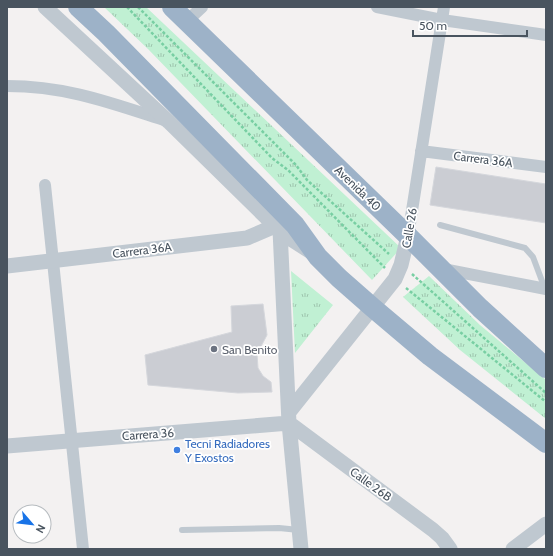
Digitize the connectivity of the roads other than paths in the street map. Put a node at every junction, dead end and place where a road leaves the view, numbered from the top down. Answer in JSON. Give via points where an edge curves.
{"nodes":[{"id":1,"x":44,"y":7,"type":"edge"},
{"id":2,"x":78,"y":7,"type":"edge"},
{"id":3,"x":97,"y":7,"type":"edge"},
{"id":4,"x":172,"y":7,"type":"edge"},
{"id":5,"x":202,"y":7,"type":"edge"},
{"id":6,"x":377,"y":7,"type":"edge"},
{"id":7,"x":444,"y":7,"type":"edge"},
{"id":8,"x":442,"y":20,"type":"junction"},
{"id":9,"x":186,"y":22,"type":"junction"},
{"id":10,"x":106,"y":33,"type":"junction"},
{"id":11,"x":546,"y":35,"type":"edge"},
{"id":12,"x":7,"y":86,"type":"edge"},
{"id":13,"x":169,"y":122,"type":"junction"},
{"id":14,"x":421,"y":151,"type":"junction"},
{"id":15,"x":546,"y":167,"type":"edge"},
{"id":16,"x":45,"y":185,"type":"dead end"},
{"id":17,"x":440,"y":225,"type":"dead end"},
{"id":18,"x":278,"y":228,"type":"junction"},
{"id":19,"x":408,"y":236,"type":"junction"},
{"id":20,"x":318,"y":257,"type":"junction"},
{"id":21,"x":53,"y":261,"type":"junction"},
{"id":22,"x":7,"y":266,"type":"edge"},
{"id":23,"x":439,"y":268,"type":"junction"},
{"id":24,"x":545,"y":289,"type":"edge"},
{"id":25,"x":372,"y":307,"type":"junction"},
{"id":26,"x":546,"y":368,"type":"edge"},
{"id":27,"x":289,"y":418,"type":"junction"},
{"id":28,"x":71,"y":440,"type":"junction"},
{"id":29,"x":546,"y":443,"type":"edge"},
{"id":30,"x":7,"y":446,"type":"edge"},
{"id":31,"x":546,"y":524,"type":"edge"},
{"id":32,"x":182,"y":530,"type":"dead end"},
{"id":33,"x":299,"y":530,"type":"junction"},
{"id":34,"x":83,"y":549,"type":"edge"},
{"id":35,"x":301,"y":549,"type":"edge"},
{"id":36,"x":450,"y":549,"type":"edge"},
{"id":37,"x":513,"y":549,"type":"edge"}],
"edges":[{"from":1,"to":13,"type":"street"},
{"from":2,"to":10,"type":"highway"},
{"from":3,"to":10,"type":"highway"},
{"from":4,"to":9,"type":"highway","name":"Avenida 40"},
{"from":5,"to":9,"type":"street"},
{"from":6,"to":8,"type":"street"},
{"from":7,"to":8,"type":"street","name":"Calle 26"},
{"from":8,"to":11,"type":"street"},
{"from":8,"to":14,"type":"street","name":"Calle 26"},
{"from":9,"to":19,"type":"highway","name":"Avenida 40"},
{"from":10,"to":20,"type":"highway","via":[[294,225]]},
{"from":12,"to":13,"type":"street","via":[[42,88],[85,95]]},
{"from":13,"to":18,"type":"street"},
{"from":14,"to":15,"type":"street","name":"Carrera 36A"},
{"from":14,"to":19,"type":"street","name":"Calle 26"},
{"from":16,"to":21,"type":"street"},
{"from":17,"to":24,"type":"lane","via":[[525,248],[533,257]]},
{"from":18,"to":20,"type":"street"},
{"from":18,"to":21,"type":"street","name":"Carrera 36A","via":[[247,238]]},
{"from":18,"to":27,"type":"street"},
{"from":19,"to":23,"type":"highway","name":"Avenida 40"},
{"from":19,"to":25,"type":"street","name":"Calle 26","via":[[395,279]]},
{"from":20,"to":25,"type":"highway"},
{"from":21,"to":22,"type":"street","name":"Carrera 36A"},
{"from":21,"to":28,"type":"street"},
{"from":23,"to":24,"type":"street"},
{"from":23,"to":26,"type":"highway","name":"Avenida 40"},
{"from":25,"to":27,"type":"street","name":"Calle 26"},
{"from":25,"to":29,"type":"highway","via":[[430,356]]},
{"from":27,"to":28,"type":"street","name":"Carrera 36"},
{"from":27,"to":33,"type":"street"},
{"from":27,"to":36,"type":"street","name":"Calle 26B","via":[[433,530]]},
{"from":28,"to":30,"type":"street","name":"Carrera 36"},
{"from":28,"to":34,"type":"street"},
{"from":31,"to":37,"type":"street"},
{"from":32,"to":33,"type":"lane"},
{"from":33,"to":35,"type":"street"}]}
